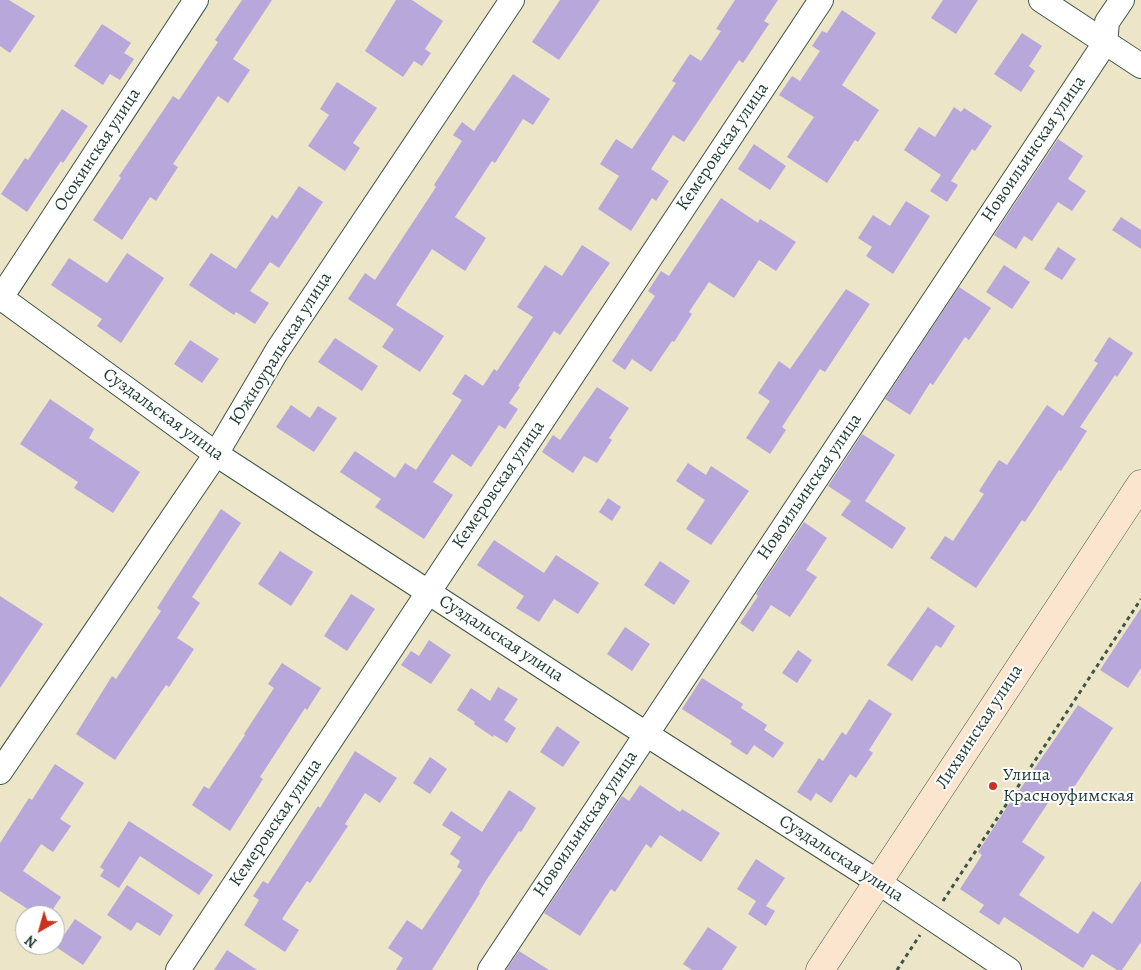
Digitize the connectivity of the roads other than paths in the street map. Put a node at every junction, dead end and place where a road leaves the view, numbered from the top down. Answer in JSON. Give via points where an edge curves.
{"nodes":[{"id":1,"x":196,"y":0,"type":"edge"},
{"id":2,"x":512,"y":0,"type":"edge"},
{"id":3,"x":821,"y":0,"type":"edge"},
{"id":4,"x":1041,"y":0,"type":"edge"},
{"id":5,"x":1122,"y":0,"type":"edge"},
{"id":6,"x":1105,"y":42,"type":"junction"},
{"id":7,"x":1141,"y":66,"type":"edge"},
{"id":8,"x":0,"y":298,"type":"edge"},
{"id":9,"x":216,"y":454,"type":"junction"},
{"id":10,"x":1141,"y":484,"type":"edge"},
{"id":11,"x":429,"y":592,"type":"junction"},
{"id":12,"x":646,"y":734,"type":"junction"},
{"id":13,"x":0,"y":772,"type":"edge"},
{"id":14,"x":878,"y":882,"type":"junction"},
{"id":15,"x":178,"y":970,"type":"edge"},
{"id":16,"x":490,"y":970,"type":"edge"},
{"id":17,"x":820,"y":970,"type":"edge"},
{"id":18,"x":1009,"y":970,"type":"edge"}],
"edges":[{"from":1,"to":8,"type":"street","name":"Осокинская улица"},
{"from":2,"to":9,"type":"street","name":"Южноуральская улица","via":[[277,351]]},
{"from":3,"to":11,"type":"street","name":"Кемеровская улица"},
{"from":4,"to":6,"type":"street"},
{"from":5,"to":6,"type":"street","name":"Новоильинская улица","via":[[1107,22]]},
{"from":6,"to":7,"type":"street"},
{"from":6,"to":12,"type":"street","name":"Новоильинская улица"},
{"from":8,"to":9,"type":"street","name":"Суздальская улица"},
{"from":9,"to":11,"type":"street","name":"Суздальская улица"},
{"from":9,"to":13,"type":"street","name":"Южноуральская улица"},
{"from":10,"to":14,"type":"main road","name":"Лихвинская улица"},
{"from":11,"to":12,"type":"street","name":"Суздальская улица"},
{"from":11,"to":15,"type":"street","name":"Кемеровская улица"},
{"from":12,"to":14,"type":"street","name":"Суздальская улица"},
{"from":12,"to":16,"type":"street","name":"Новоильинская улица"},
{"from":14,"to":17,"type":"main road","name":"Лихвинская улица"},
{"from":14,"to":18,"type":"street","name":"Суздальская улица"}]}
